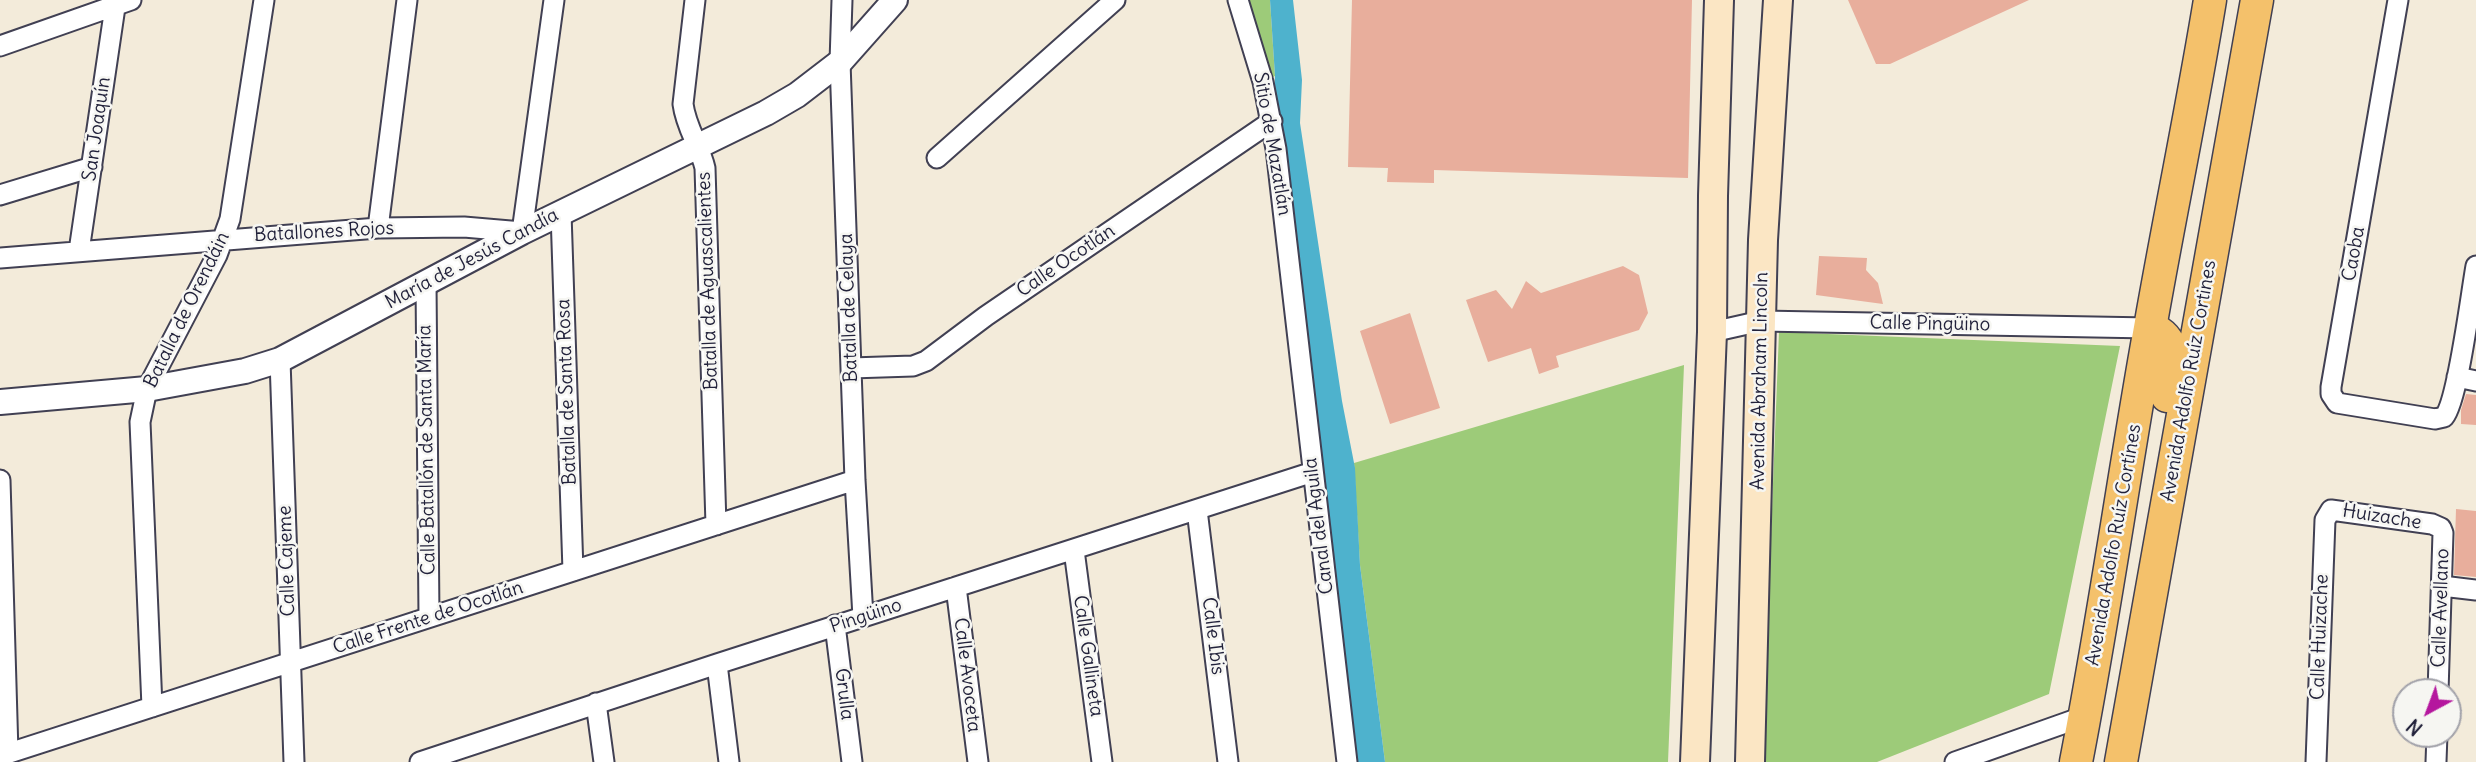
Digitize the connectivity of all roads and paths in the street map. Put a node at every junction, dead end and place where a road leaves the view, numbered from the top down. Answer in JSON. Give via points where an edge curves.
{"nodes":[{"id":1,"x":264,"y":0,"type":"edge"},
{"id":2,"x":407,"y":0,"type":"edge"},
{"id":3,"x":554,"y":0,"type":"edge"},
{"id":4,"x":695,"y":0,"type":"edge"},
{"id":5,"x":842,"y":0,"type":"edge"},
{"id":6,"x":895,"y":0,"type":"edge"},
{"id":7,"x":1115,"y":0,"type":"edge"},
{"id":8,"x":1238,"y":0,"type":"edge"},
{"id":9,"x":1719,"y":0,"type":"edge"},
{"id":10,"x":1778,"y":0,"type":"edge"},
{"id":11,"x":2210,"y":0,"type":"edge"},
{"id":12,"x":2257,"y":0,"type":"edge"},
{"id":13,"x":2398,"y":0,"type":"edge"},
{"id":14,"x":123,"y":3,"type":"edge"},
{"id":15,"x":0,"y":46,"type":"edge"},
{"id":16,"x":840,"y":61,"type":"junction"},
{"id":17,"x":1272,"y":121,"type":"junction"},
{"id":18,"x":698,"y":144,"type":"junction"},
{"id":19,"x":937,"y":158,"type":"dead end"},
{"id":20,"x":92,"y":167,"type":"junction"},
{"id":21,"x":0,"y":195,"type":"edge"},
{"id":22,"x":561,"y":213,"type":"junction"},
{"id":23,"x":378,"y":228,"type":"junction"},
{"id":24,"x":522,"y":232,"type":"junction"},
{"id":25,"x":224,"y":239,"type":"junction"},
{"id":26,"x":79,"y":251,"type":"junction"},
{"id":27,"x":0,"y":258,"type":"edge"},
{"id":28,"x":2476,"y":266,"type":"edge"},
{"id":29,"x":425,"y":283,"type":"junction"},
{"id":30,"x":1294,"y":290,"type":"joint"},
{"id":31,"x":1761,"y":321,"type":"junction"},
{"id":32,"x":2150,"y":328,"type":"junction"},
{"id":33,"x":1712,"y":332,"type":"junction"},
{"id":34,"x":279,"y":360,"type":"junction"},
{"id":35,"x":851,"y":368,"type":"junction"},
{"id":36,"x":2467,"y":379,"type":"edge"},
{"id":37,"x":147,"y":389,"type":"junction"},
{"id":38,"x":0,"y":402,"type":"edge"},
{"id":39,"x":2174,"y":461,"type":"junction"},
{"id":40,"x":1312,"y":472,"type":"junction"},
{"id":41,"x":0,"y":480,"type":"edge"},
{"id":42,"x":855,"y":480,"type":"junction"},
{"id":43,"x":1197,"y":510,"type":"junction"},
{"id":44,"x":2327,"y":512,"type":"joint"},
{"id":45,"x":716,"y":525,"type":"junction"},
{"id":46,"x":2437,"y":526,"type":"joint"},
{"id":47,"x":1074,"y":550,"type":"junction"},
{"id":48,"x":573,"y":571,"type":"junction"},
{"id":49,"x":2442,"y":586,"type":"junction"},
{"id":50,"x":956,"y":587,"type":"junction"},
{"id":51,"x":2476,"y":590,"type":"edge"},
{"id":52,"x":429,"y":617,"type":"junction"},
{"id":53,"x":863,"y":617,"type":"junction"},
{"id":54,"x":835,"y":625,"type":"junction"},
{"id":55,"x":290,"y":663,"type":"junction"},
{"id":56,"x":717,"y":664,"type":"junction"},
{"id":57,"x":2439,"y":678,"type":"edge"},
{"id":58,"x":596,"y":703,"type":"junction"},
{"id":59,"x":152,"y":707,"type":"junction"},
{"id":60,"x":2085,"y":716,"type":"junction"},
{"id":61,"x":469,"y":754,"type":"edge"},
{"id":62,"x":4,"y":755,"type":"edge"},
{"id":63,"x":294,"y":762,"type":"edge"},
{"id":64,"x":421,"y":762,"type":"edge"},
{"id":65,"x":604,"y":762,"type":"edge"},
{"id":66,"x":729,"y":762,"type":"edge"},
{"id":67,"x":852,"y":762,"type":"edge"},
{"id":68,"x":978,"y":762,"type":"edge"},
{"id":69,"x":1102,"y":762,"type":"edge"},
{"id":70,"x":1228,"y":762,"type":"edge"},
{"id":71,"x":1347,"y":762,"type":"edge"},
{"id":72,"x":1695,"y":762,"type":"edge"},
{"id":73,"x":1750,"y":762,"type":"edge"},
{"id":74,"x":1955,"y":762,"type":"edge"},
{"id":75,"x":2076,"y":762,"type":"edge"},
{"id":76,"x":2121,"y":762,"type":"edge"},
{"id":77,"x":2316,"y":762,"type":"edge"}],
"edges":[{"from":1,"to":25,"type":"street","name":"Batalla de Orendáin"},
{"from":2,"to":23,"type":"street"},
{"from":3,"to":24,"type":"street"},
{"from":4,"to":18,"type":"street","name":"Batalla de Aguascalientes","via":[[682,104]]},
{"from":5,"to":16,"type":"street","name":"Batalla de Celaya"},
{"from":6,"to":16,"type":"street","name":"María de Jesús Candía"},
{"from":7,"to":19,"type":"street"},
{"from":8,"to":17,"type":"street","name":"Sitio de Mazatlán"},
{"from":9,"to":33,"type":"main road"},
{"from":10,"to":31,"type":"main road","name":"Avenida Abraham Lincoln"},
{"from":11,"to":32,"type":"main road"},
{"from":12,"to":39,"type":"main road","name":"Avenida Adolfo Ruíz Cortines"},
{"from":13,"to":36,"type":"street","name":"Caoba","via":[[2331,394],[2345,406],[2440,419]]},
{"from":14,"to":15,"type":"street"},
{"from":14,"to":20,"type":"street","name":"San Joaquín"},
{"from":16,"to":18,"type":"street","name":"María de Jesús Candía","via":[[797,95]]},
{"from":16,"to":35,"type":"street","name":"Batalla de Celaya"},
{"from":17,"to":30,"type":"street","name":"Sitio de Mazatlán"},
{"from":17,"to":35,"type":"street","name":"Calle Ocotlán","via":[[926,360],[912,366]]},
{"from":18,"to":22,"type":"street","name":"María de Jesús Candía"},
{"from":18,"to":45,"type":"street","name":"Batalla de Aguascalientes","via":[[705,169]]},
{"from":20,"to":21,"type":"street"},
{"from":20,"to":26,"type":"street","name":"San Joaquín"},
{"from":22,"to":24,"type":"street","name":"María de Jesús Candía"},
{"from":22,"to":48,"type":"street","name":"Batalla de Santa Rosa"},
{"from":23,"to":24,"type":"street","name":"Batallones Rojos"},
{"from":23,"to":25,"type":"street","name":"Batallones Rojos"},
{"from":24,"to":29,"type":"street","name":"María de Jesús Candía"},
{"from":25,"to":26,"type":"street","name":"Batallones Rojos"},
{"from":25,"to":37,"type":"street","name":"Batalla de Orendáin"},
{"from":26,"to":27,"type":"street","name":"Batallones Rojos"},
{"from":28,"to":36,"type":"street"},
{"from":29,"to":34,"type":"street","name":"María de Jesús Candía"},
{"from":29,"to":52,"type":"street","name":"Calle Batallón de Santa María"},
{"from":30,"to":40,"type":"street","name":"Canal del Aguila"},
{"from":31,"to":32,"type":"street","name":"Calle Pingüino"},
{"from":31,"to":33,"type":"street","name":"Calle Pingüino"},
{"from":31,"to":73,"type":"main road","name":"Avenida Abraham Lincoln"},
{"from":32,"to":39,"type":"main road","via":[[2165,337],[2172,349],[2164,424]]},
{"from":32,"to":60,"type":"main road","name":"Avenida Adolfo Ruíz Cortínes"},
{"from":33,"to":72,"type":"main road"},
{"from":34,"to":37,"type":"street","name":"María de Jesús Candía"},
{"from":34,"to":55,"type":"street","name":"Calle Cajeme"},
{"from":35,"to":42,"type":"street","name":"Batalla de Celaya"},
{"from":37,"to":38,"type":"street","name":"María de Jesús Candía"},
{"from":37,"to":59,"type":"street","name":"Batalla de Orendáin","via":[[140,422]]},
{"from":39,"to":76,"type":"main road","name":"Avenida Adolfo Ruíz Cortines"},
{"from":40,"to":43,"type":"street","name":"Pingüino"},
{"from":40,"to":71,"type":"street","name":"Canal del Aguila"},
{"from":41,"to":62,"type":"street"},
{"from":42,"to":45,"type":"street","name":"Calle Frente de Ocotlán"},
{"from":42,"to":53,"type":"street","name":"Batalla de Celaya"},
{"from":43,"to":47,"type":"street","name":"Pingüino"},
{"from":43,"to":70,"type":"street","name":"Calle Ibis"},
{"from":44,"to":46,"type":"street","name":"Huizache","via":[[2334,509]]},
{"from":44,"to":77,"type":"street","name":"Calle Huizache"},
{"from":45,"to":48,"type":"street","name":"Calle Frente de Ocotlán"},
{"from":46,"to":49,"type":"street","name":"Calle Avellano","via":[[2443,533]]},
{"from":47,"to":50,"type":"street","name":"Pingüino"},
{"from":47,"to":69,"type":"street","name":"Calle Gallineta"},
{"from":48,"to":52,"type":"street","name":"Calle Frente de Ocotlán"},
{"from":49,"to":51,"type":"street"},
{"from":49,"to":57,"type":"street","name":"Calle Avellano"},
{"from":50,"to":53,"type":"street","name":"Pingüino"},
{"from":50,"to":68,"type":"street","name":"Calle Avoceta"},
{"from":52,"to":55,"type":"street","name":"Calle Frente de Ocotlán"},
{"from":53,"to":54,"type":"street","name":"Pingüino"},
{"from":54,"to":56,"type":"street","name":"Pingüino"},
{"from":54,"to":67,"type":"street","name":"Grulla"},
{"from":55,"to":59,"type":"street","name":"Calle Frente de Ocotlán"},
{"from":55,"to":63,"type":"street","name":"Calle Cajeme"},
{"from":56,"to":58,"type":"street","name":"Pingüino"},
{"from":56,"to":66,"type":"street"},
{"from":58,"to":61,"type":"street","name":"Pingüino"},
{"from":58,"to":65,"type":"street"},
{"from":59,"to":62,"type":"street","name":"Calle Frente de Ocotlán"},
{"from":60,"to":74,"type":"street"},
{"from":60,"to":75,"type":"main road","name":"Avenida Adolfo Ruíz Cortínes"},
{"from":61,"to":64,"type":"street","name":"Pingüino"}]}
